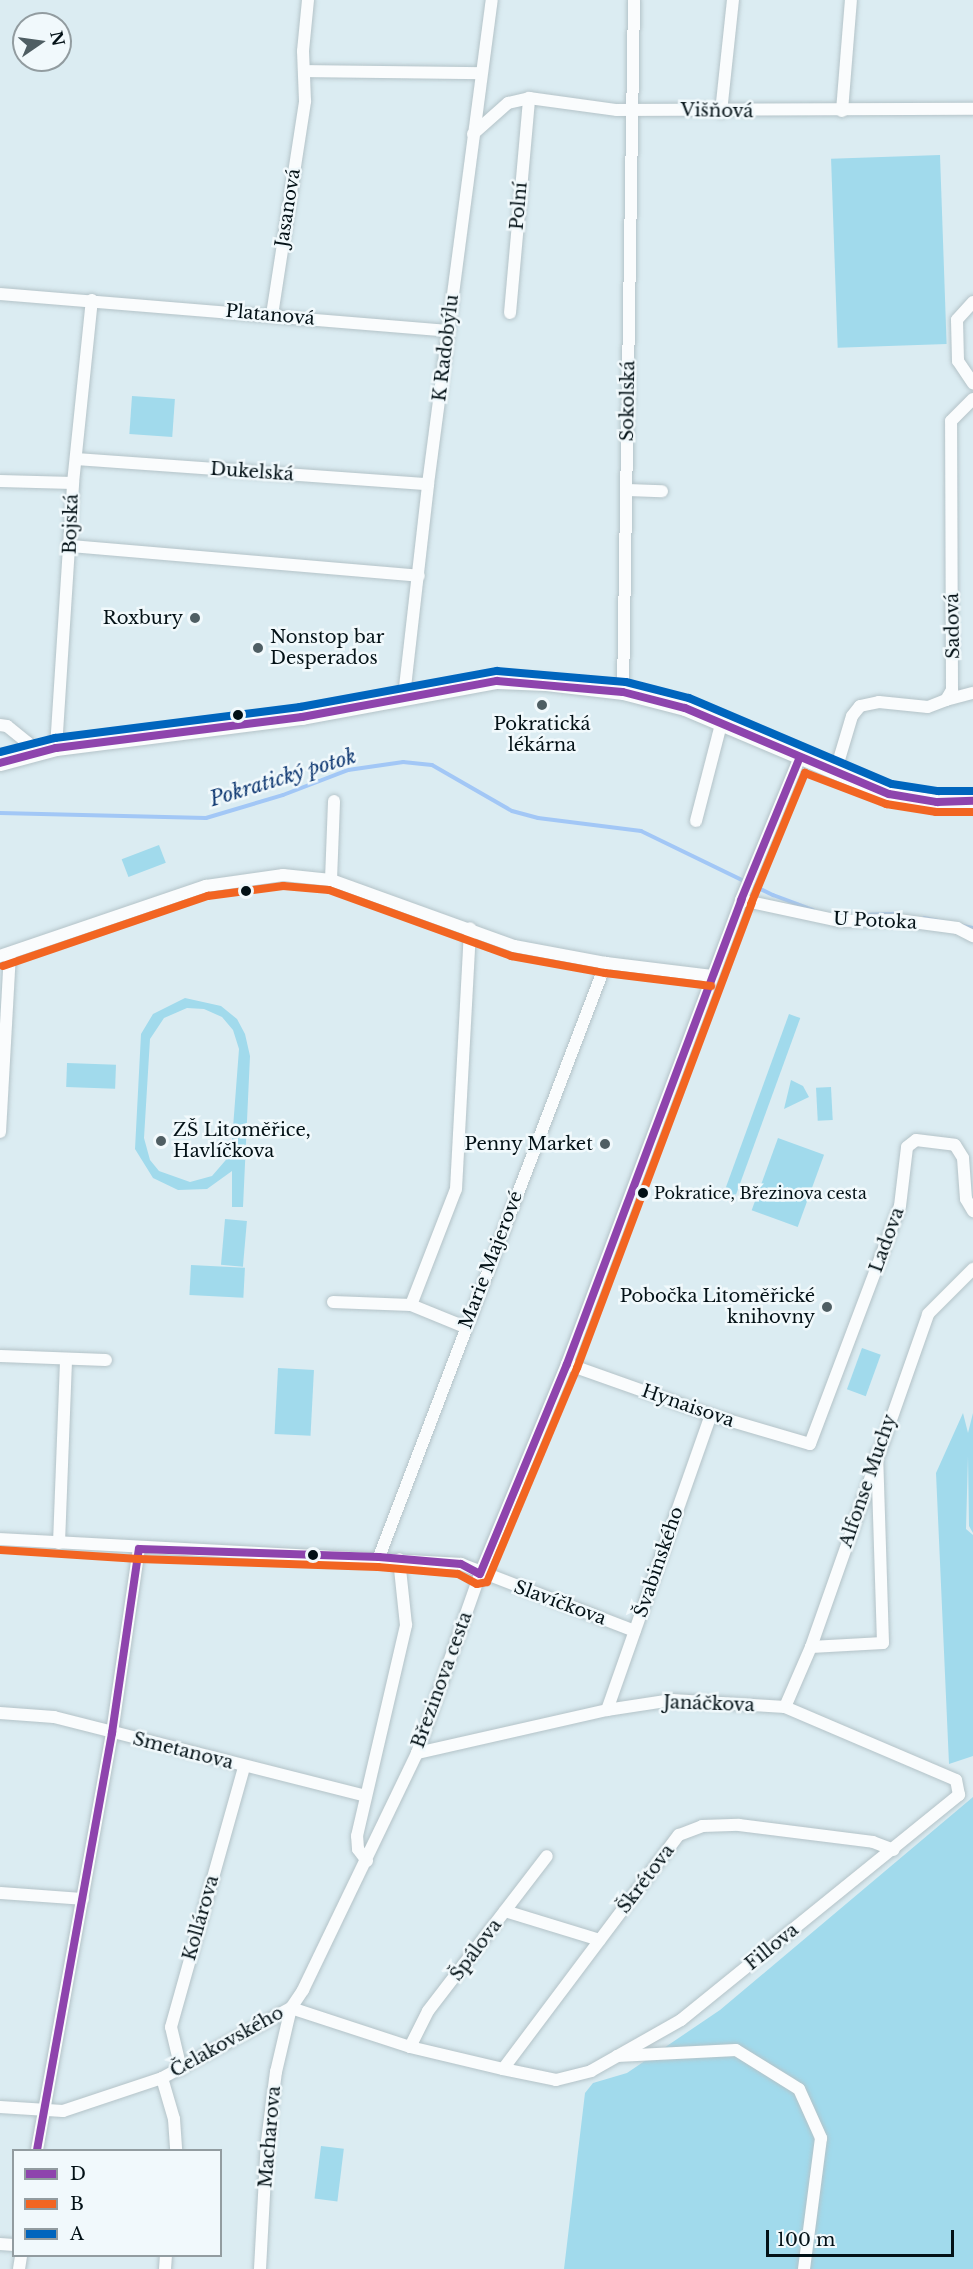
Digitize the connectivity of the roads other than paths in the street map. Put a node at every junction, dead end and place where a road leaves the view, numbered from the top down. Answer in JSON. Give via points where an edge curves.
{"nodes":[{"id":1,"x":308,"y":0,"type":"edge"},
{"id":2,"x":492,"y":0,"type":"edge"},
{"id":3,"x":634,"y":0,"type":"edge"},
{"id":4,"x":733,"y":0,"type":"edge"},
{"id":5,"x":851,"y":0,"type":"edge"},
{"id":6,"x":305,"y":71,"type":"junction"},
{"id":7,"x":480,"y":72,"type":"junction"},
{"id":8,"x":529,"y":98,"type":"junction"},
{"id":9,"x":973,"y":109,"type":"edge"},
{"id":10,"x":633,"y":110,"type":"junction"},
{"id":11,"x":842,"y":111,"type":"junction"},
{"id":12,"x":721,"y":112,"type":"junction"},
{"id":13,"x":473,"y":134,"type":"junction"},
{"id":14,"x":0,"y":294,"type":"edge"},
{"id":15,"x":92,"y":300,"type":"junction"},
{"id":16,"x":973,"y":302,"type":"edge"},
{"id":17,"x":510,"y":313,"type":"dead end"},
{"id":18,"x":272,"y":315,"type":"junction"},
{"id":19,"x":448,"y":331,"type":"junction"},
{"id":20,"x":973,"y":383,"type":"edge"},
{"id":21,"x":973,"y":399,"type":"edge"},
{"id":22,"x":76,"y":459,"type":"junction"},
{"id":23,"x":0,"y":481,"type":"edge"},
{"id":24,"x":73,"y":483,"type":"junction"},
{"id":25,"x":428,"y":484,"type":"junction"},
{"id":26,"x":627,"y":490,"type":"junction"},
{"id":27,"x":662,"y":491,"type":"dead end"},
{"id":28,"x":71,"y":546,"type":"junction"},
{"id":29,"x":419,"y":576,"type":"junction"},
{"id":30,"x":623,"y":692,"type":"junction"},
{"id":31,"x":973,"y":693,"type":"edge"},
{"id":32,"x":405,"y":696,"type":"junction"},
{"id":33,"x":946,"y":700,"type":"junction"},
{"id":34,"x":720,"y":724,"type":"junction"},
{"id":35,"x":0,"y":725,"type":"edge"},
{"id":36,"x":56,"y":748,"type":"junction"},
{"id":37,"x":30,"y":753,"type":"junction"},
{"id":38,"x":800,"y":759,"type":"junction"},
{"id":39,"x":0,"y":763,"type":"edge"},
{"id":40,"x":835,"y":773,"type":"junction"},
{"id":41,"x":334,"y":801,"type":"dead end"},
{"id":42,"x":973,"y":801,"type":"edge"},
{"id":43,"x":696,"y":821,"type":"dead end"},
{"id":44,"x":331,"y":880,"type":"junction"},
{"id":45,"x":741,"y":900,"type":"junction"},
{"id":46,"x":470,"y":928,"type":"junction"},
{"id":47,"x":973,"y":936,"type":"edge"},
{"id":48,"x":5,"y":955,"type":"edge"},
{"id":49,"x":606,"y":963,"type":"junction"},
{"id":50,"x":712,"y":976,"type":"junction"},
{"id":51,"x":0,"y":1132,"type":"edge"},
{"id":52,"x":973,"y":1211,"type":"edge"},
{"id":53,"x":973,"y":1269,"type":"edge"},
{"id":54,"x":333,"y":1302,"type":"dead end"},
{"id":55,"x":411,"y":1305,"type":"junction"},
{"id":56,"x":465,"y":1327,"type":"junction"},
{"id":57,"x":0,"y":1356,"type":"edge"},
{"id":58,"x":66,"y":1360,"type":"junction"},
{"id":59,"x":106,"y":1360,"type":"dead end"},
{"id":60,"x":567,"y":1364,"type":"junction"},
{"id":61,"x":711,"y":1414,"type":"junction"},
{"id":62,"x":810,"y":1444,"type":"joint"},
{"id":63,"x":877,"y":1452,"type":"junction"},
{"id":64,"x":0,"y":1539,"type":"edge"},
{"id":65,"x":59,"y":1543,"type":"junction"},
{"id":66,"x":139,"y":1549,"type":"junction"},
{"id":67,"x":379,"y":1557,"type":"junction"},
{"id":68,"x":399,"y":1559,"type":"junction"},
{"id":69,"x":480,"y":1574,"type":"junction"},
{"id":70,"x":635,"y":1631,"type":"junction"},
{"id":71,"x":811,"y":1647,"type":"junction"},
{"id":72,"x":785,"y":1707,"type":"junction"},
{"id":73,"x":607,"y":1710,"type":"junction"},
{"id":74,"x":0,"y":1713,"type":"edge"},
{"id":75,"x":112,"y":1733,"type":"junction"},
{"id":76,"x":417,"y":1753,"type":"junction"},
{"id":77,"x":244,"y":1767,"type":"junction"},
{"id":78,"x":956,"y":1780,"type":"joint"},
{"id":79,"x":366,"y":1796,"type":"junction"},
{"id":80,"x":894,"y":1850,"type":"junction"},
{"id":81,"x":547,"y":1856,"type":"dead end"},
{"id":82,"x":367,"y":1861,"type":"junction"},
{"id":83,"x":0,"y":1893,"type":"edge"},
{"id":84,"x":83,"y":1899,"type":"junction"},
{"id":85,"x":506,"y":1911,"type":"junction"},
{"id":86,"x":600,"y":1940,"type":"junction"},
{"id":87,"x":291,"y":2008,"type":"junction"},
{"id":88,"x":410,"y":2047,"type":"junction"},
{"id":89,"x":616,"y":2056,"type":"junction"},
{"id":90,"x":181,"y":2069,"type":"junction"},
{"id":91,"x":503,"y":2069,"type":"junction"},
{"id":92,"x":162,"y":2078,"type":"junction"},
{"id":93,"x":0,"y":2107,"type":"edge"},
{"id":94,"x":42,"y":2110,"type":"junction"},
{"id":95,"x":36,"y":2149,"type":"edge"},
{"id":96,"x":176,"y":2149,"type":"edge"},
{"id":97,"x":260,"y":2269,"type":"edge"},
{"id":98,"x":804,"y":2269,"type":"edge"}],
"edges":[{"from":1,"to":6,"type":"street","name":"Jasanová"},
{"from":2,"to":7,"type":"street","name":"K Radobýlu"},
{"from":3,"to":10,"type":"street","name":"Sokolská"},
{"from":4,"to":12,"type":"street"},
{"from":5,"to":11,"type":"street"},
{"from":6,"to":7,"type":"street"},
{"from":6,"to":18,"type":"street","name":"Jasanová","via":[[305,101]]},
{"from":7,"to":13,"type":"street","name":"K Radobýlu"},
{"from":8,"to":10,"type":"street","name":"Višňová"},
{"from":8,"to":13,"type":"street","name":"Višňová","via":[[508,103]]},
{"from":8,"to":17,"type":"street","name":"Polní"},
{"from":9,"to":11,"type":"street","name":"Višňová"},
{"from":10,"to":12,"type":"street","name":"Višňová"},
{"from":10,"to":26,"type":"street","name":"Sokolská"},
{"from":11,"to":12,"type":"street","name":"Višňová"},
{"from":13,"to":19,"type":"street","name":"K Radobýlu"},
{"from":14,"to":15,"type":"street","name":"Platanová"},
{"from":15,"to":18,"type":"street","name":"Platanová"},
{"from":15,"to":22,"type":"street","name":"Bojská"},
{"from":16,"to":20,"type":"street","via":[[957,320],[958,361]]},
{"from":18,"to":19,"type":"street","name":"Platanová"},
{"from":19,"to":25,"type":"street","name":"K Radobýlu"},
{"from":21,"to":33,"type":"street","name":"Sadová","via":[[951,421],[954,681]]},
{"from":22,"to":24,"type":"street","name":"Bojská"},
{"from":22,"to":25,"type":"street","name":"Dukelská"},
{"from":23,"to":24,"type":"street"},
{"from":24,"to":28,"type":"street","name":"Bojská"},
{"from":25,"to":29,"type":"street","name":"K Radobýlu"},
{"from":26,"to":27,"type":"street"},
{"from":26,"to":30,"type":"street","name":"Sokolská"},
{"from":28,"to":29,"type":"street"},
{"from":28,"to":36,"type":"street","name":"Bojská"},
{"from":29,"to":32,"type":"street","name":"K Radobýlu"},
{"from":30,"to":32,"type":"street","via":[[497,681]]},
{"from":30,"to":34,"type":"street","via":[[685,708]]},
{"from":31,"to":33,"type":"street"},
{"from":32,"to":36,"type":"street","via":[[302,717]]},
{"from":33,"to":40,"type":"street","via":[[928,706],[879,702],[860,706],[852,716]]},
{"from":34,"to":38,"type":"street"},
{"from":34,"to":43,"type":"street"},
{"from":35,"to":37,"type":"street","via":[[28,743]]},
{"from":36,"to":37,"type":"street"},
{"from":37,"to":39,"type":"street"},
{"from":38,"to":40,"type":"street"},
{"from":38,"to":45,"type":"street","name":"Březinova cesta"},
{"from":40,"to":42,"type":"street","via":[[889,794],[937,802]]},
{"from":41,"to":44,"type":"street"},
{"from":44,"to":46,"type":"street"},
{"from":44,"to":48,"type":"street","via":[[282,875],[232,879]]},
{"from":45,"to":47,"type":"street","name":"U Potoka","via":[[839,921],[898,920],[957,928]]},
{"from":45,"to":50,"type":"street","name":"Březinova cesta"},
{"from":46,"to":49,"type":"street","via":[[514,946]]},
{"from":46,"to":55,"type":"street","via":[[456,1189]]},
{"from":48,"to":51,"type":"street"},
{"from":49,"to":50,"type":"street"},
{"from":49,"to":56,"type":"street","name":"Marie Majerové"},
{"from":50,"to":60,"type":"street","name":"Březinova cesta"},
{"from":52,"to":62,"type":"street","name":"Ladova","via":[[966,1198],[961,1151],[949,1142],[916,1140],[907,1147],[900,1206]]},
{"from":53,"to":63,"type":"street","name":"Alfonse Muchy","via":[[928,1314]]},
{"from":54,"to":55,"type":"street"},
{"from":55,"to":56,"type":"street"},
{"from":56,"to":67,"type":"street","name":"Marie Majerové"},
{"from":57,"to":58,"type":"street"},
{"from":58,"to":59,"type":"street"},
{"from":58,"to":65,"type":"street"},
{"from":60,"to":61,"type":"street","name":"Hynaisova"},
{"from":60,"to":69,"type":"street","name":"Březinova cesta"},
{"from":61,"to":62,"type":"street","name":"Hynaisova"},
{"from":61,"to":70,"type":"street","name":"Švabinského"},
{"from":63,"to":71,"type":"street","name":"Alfonse Muchy"},
{"from":63,"to":71,"type":"street","via":[[883,1643]]},
{"from":64,"to":65,"type":"street","name":"Slavíčkova"},
{"from":65,"to":66,"type":"street","name":"Slavíčkova"},
{"from":66,"to":67,"type":"street","name":"Slavíčkova"},
{"from":66,"to":75,"type":"street"},
{"from":67,"to":68,"type":"street","name":"Slavíčkova"},
{"from":68,"to":69,"type":"street","name":"Slavíčkova","via":[[461,1564]]},
{"from":68,"to":79,"type":"street","via":[[406,1625]]},
{"from":69,"to":70,"type":"street","name":"Slavíčkova"},
{"from":69,"to":76,"type":"street","name":"Březinova cesta"},
{"from":70,"to":73,"type":"street","name":"Švabinského"},
{"from":71,"to":72,"type":"street","name":"Alfonse Muchy"},
{"from":72,"to":73,"type":"street","name":"Janáčkova","via":[[672,1700]]},
{"from":72,"to":78,"type":"street","name":"Janáčkova"},
{"from":73,"to":76,"type":"street","name":"Janáčkova"},
{"from":74,"to":75,"type":"street","name":"Smetanova","via":[[54,1717]]},
{"from":75,"to":77,"type":"street","name":"Smetanova"},
{"from":75,"to":84,"type":"street"},
{"from":76,"to":82,"type":"street","name":"Březinova cesta"},
{"from":77,"to":79,"type":"street","name":"Smetanova"},
{"from":77,"to":90,"type":"street","name":"Kollárova","via":[[171,2027]]},
{"from":78,"to":80,"type":"street","name":"Fillova","via":[[959,1795]]},
{"from":79,"to":82,"type":"street","via":[[356,1843]]},
{"from":80,"to":86,"type":"street","name":"Škrétova","via":[[873,1842],[739,1825],[702,1826],[679,1835]]},
{"from":80,"to":89,"type":"street","name":"Fillova","via":[[681,2020]]},
{"from":81,"to":85,"type":"street","name":"Špálova"},
{"from":82,"to":87,"type":"street","name":"Čelakovského"},
{"from":83,"to":84,"type":"street"},
{"from":84,"to":94,"type":"street"},
{"from":85,"to":86,"type":"street"},
{"from":85,"to":88,"type":"street","name":"Špálova","via":[[429,2011]]},
{"from":86,"to":91,"type":"street","name":"Škrétova"},
{"from":87,"to":88,"type":"street"},
{"from":87,"to":90,"type":"street","name":"Čelakovského"},
{"from":87,"to":97,"type":"street","name":"Macharova","via":[[276,2072],[267,2140]]},
{"from":88,"to":91,"type":"street"},
{"from":89,"to":91,"type":"street","name":"Fillova","via":[[591,2071],[555,2080]]},
{"from":89,"to":98,"type":"street","via":[[736,2050],[799,2089],[821,2138]]},
{"from":90,"to":92,"type":"street","name":"Čelakovského"},
{"from":92,"to":94,"type":"street","name":"Čelakovského","via":[[63,2111]]},
{"from":92,"to":96,"type":"street","via":[[174,2119]]},
{"from":93,"to":94,"type":"street","name":"Čelakovského"},
{"from":94,"to":95,"type":"street"}]}
